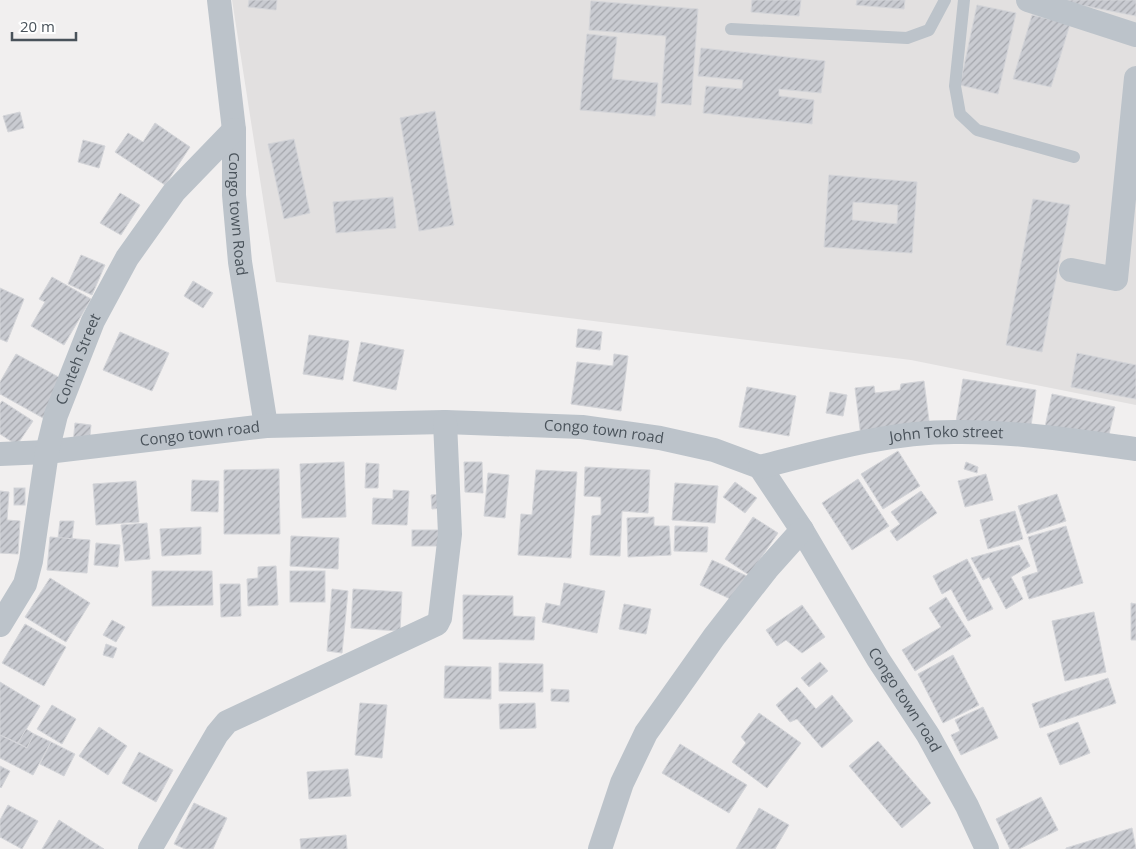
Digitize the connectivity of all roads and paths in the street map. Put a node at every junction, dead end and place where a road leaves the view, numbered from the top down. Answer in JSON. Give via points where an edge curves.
{"nodes":[{"id":1,"x":219,"y":0,"type":"edge"},
{"id":2,"x":945,"y":0,"type":"edge"},
{"id":3,"x":964,"y":0,"type":"edge"},
{"id":4,"x":1028,"y":0,"type":"edge"},
{"id":5,"x":732,"y":29,"type":"dead end"},
{"id":6,"x":1136,"y":35,"type":"edge"},
{"id":7,"x":1136,"y":78,"type":"edge"},
{"id":8,"x":234,"y":130,"type":"junction"},
{"id":9,"x":1074,"y":157,"type":"dead end"},
{"id":10,"x":1071,"y":270,"type":"dead end"},
{"id":11,"x":444,"y":422,"type":"junction"},
{"id":12,"x":266,"y":426,"type":"junction"},
{"id":13,"x":1136,"y":448,"type":"edge"},
{"id":14,"x":47,"y":452,"type":"junction"},
{"id":15,"x":0,"y":454,"type":"edge"},
{"id":16,"x":760,"y":467,"type":"junction"},
{"id":17,"x":802,"y":530,"type":"junction"},
{"id":18,"x":0,"y":625,"type":"edge"},
{"id":19,"x":150,"y":849,"type":"edge"},
{"id":20,"x":600,"y":849,"type":"edge"},
{"id":21,"x":987,"y":849,"type":"edge"}],
"edges":[{"from":1,"to":8,"type":"street","name":"Congo town Road"},
{"from":2,"to":5,"type":"lane","via":[[930,30],[907,38]]},
{"from":3,"to":9,"type":"lane","via":[[955,86],[960,114],[977,130]]},
{"from":4,"to":6,"type":"street"},
{"from":7,"to":10,"type":"street","via":[[1116,279]]},
{"from":8,"to":12,"type":"street","name":"Congo town Road","via":[[234,195],[240,262]]},
{"from":8,"to":14,"type":"street","name":"Conteh Street","via":[[174,192],[127,258],[93,321],[56,415]]},
{"from":11,"to":12,"type":"street","name":"Congo town road"},
{"from":11,"to":16,"type":"street","name":"Congo town road","via":[[582,427],[660,438],[714,450]]},
{"from":11,"to":19,"type":"street","via":[[450,534],[437,624],[227,722]]},
{"from":12,"to":14,"type":"street","name":"Congo town road"},
{"from":13,"to":16,"type":"street","name":"John Toko street","via":[[954,432],[884,438]]},
{"from":14,"to":15,"type":"street","name":"Congo town road"},
{"from":14,"to":18,"type":"street","name":"Conteh Street","via":[[25,584]]},
{"from":16,"to":17,"type":"street","name":"Congo town road"},
{"from":17,"to":20,"type":"street","via":[[714,637],[646,734],[622,783]]},
{"from":17,"to":21,"type":"street","name":"Congo town road","via":[[878,659],[928,735]]}]}
